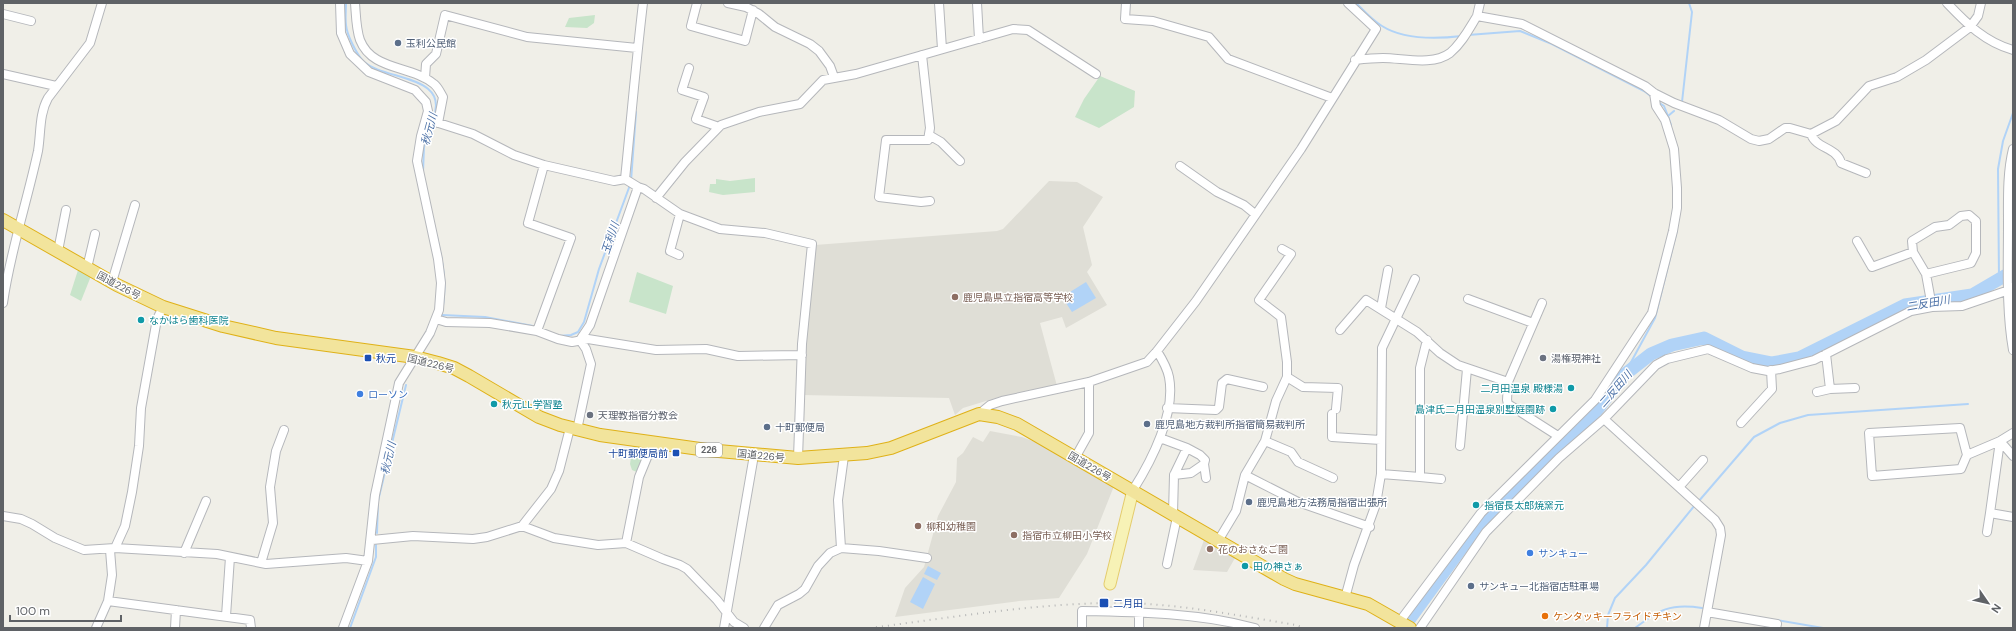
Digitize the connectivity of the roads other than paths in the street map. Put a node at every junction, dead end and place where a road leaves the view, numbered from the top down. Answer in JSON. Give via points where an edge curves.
{"nodes":[{"id":1,"x":102,"y":3,"type":"edge"},
{"id":2,"x":340,"y":3,"type":"edge"},
{"id":3,"x":355,"y":3,"type":"edge"},
{"id":4,"x":643,"y":3,"type":"edge"},
{"id":5,"x":696,"y":3,"type":"edge"},
{"id":6,"x":728,"y":3,"type":"edge"},
{"id":7,"x":939,"y":3,"type":"edge"},
{"id":8,"x":977,"y":3,"type":"edge"},
{"id":9,"x":1126,"y":3,"type":"edge"},
{"id":10,"x":1348,"y":3,"type":"edge"},
{"id":11,"x":1480,"y":3,"type":"edge"},
{"id":12,"x":1947,"y":3,"type":"edge"},
{"id":13,"x":1981,"y":3,"type":"edge"},
{"id":14,"x":753,"y":10,"type":"junction"},
{"id":15,"x":3,"y":14,"type":"edge"},
{"id":16,"x":1477,"y":16,"type":"junction"},
{"id":17,"x":31,"y":21,"type":"dead end"},
{"id":18,"x":1970,"y":27,"type":"junction"},
{"id":19,"x":979,"y":39,"type":"junction"},
{"id":20,"x":637,"y":48,"type":"junction"},
{"id":21,"x":942,"y":49,"type":"junction"},
{"id":22,"x":2013,"y":50,"type":"edge"},
{"id":23,"x":922,"y":55,"type":"junction"},
{"id":24,"x":1355,"y":60,"type":"junction"},
{"id":25,"x":689,"y":68,"type":"dead end"},
{"id":26,"x":3,"y":74,"type":"edge"},
{"id":27,"x":1096,"y":74,"type":"dead end"},
{"id":28,"x":834,"y":77,"type":"junction"},
{"id":29,"x":425,"y":78,"type":"junction"},
{"id":30,"x":56,"y":86,"type":"junction"},
{"id":31,"x":1654,"y":93,"type":"junction"},
{"id":32,"x":1332,"y":98,"type":"junction"},
{"id":33,"x":432,"y":121,"type":"junction"},
{"id":34,"x":719,"y":127,"type":"junction"},
{"id":35,"x":1811,"y":134,"type":"junction"},
{"id":36,"x":929,"y":136,"type":"junction"},
{"id":37,"x":2013,"y":149,"type":"edge"},
{"id":38,"x":960,"y":161,"type":"dead end"},
{"id":39,"x":544,"y":165,"type":"junction"},
{"id":40,"x":1180,"y":166,"type":"dead end"},
{"id":41,"x":1866,"y":173,"type":"dead end"},
{"id":42,"x":626,"y":179,"type":"junction"},
{"id":43,"x":638,"y":187,"type":"junction"},
{"id":44,"x":656,"y":198,"type":"junction"},
{"id":45,"x":930,"y":201,"type":"dead end"},
{"id":46,"x":135,"y":205,"type":"dead end"},
{"id":47,"x":66,"y":210,"type":"dead end"},
{"id":48,"x":680,"y":214,"type":"junction"},
{"id":49,"x":1255,"y":214,"type":"junction"},
{"id":50,"x":3,"y":220,"type":"edge"},
{"id":51,"x":20,"y":229,"type":"junction"},
{"id":52,"x":96,"y":234,"type":"dead end"},
{"id":53,"x":1857,"y":241,"type":"dead end"},
{"id":54,"x":1282,"y":249,"type":"dead end"},
{"id":55,"x":58,"y":251,"type":"junction"},
{"id":56,"x":1914,"y":252,"type":"junction"},
{"id":57,"x":680,"y":255,"type":"dead end"},
{"id":58,"x":87,"y":268,"type":"junction"},
{"id":59,"x":1388,"y":270,"type":"dead end"},
{"id":60,"x":1926,"y":274,"type":"junction"},
{"id":61,"x":1416,"y":279,"type":"dead end"},
{"id":62,"x":112,"y":282,"type":"junction"},
{"id":63,"x":2010,"y":288,"type":"edge"},
{"id":64,"x":1468,"y":299,"type":"dead end"},
{"id":65,"x":3,"y":303,"type":"edge"},
{"id":66,"x":1542,"y":303,"type":"dead end"},
{"id":67,"x":163,"y":307,"type":"junction"},
{"id":68,"x":1932,"y":307,"type":"junction"},
{"id":69,"x":1381,"y":308,"type":"junction"},
{"id":70,"x":1397,"y":318,"type":"junction"},
{"id":71,"x":436,"y":319,"type":"junction"},
{"id":72,"x":1533,"y":324,"type":"junction"},
{"id":73,"x":538,"y":329,"type":"junction"},
{"id":74,"x":1340,"y":330,"type":"dead end"},
{"id":75,"x":580,"y":340,"type":"junction"},
{"id":76,"x":1427,"y":340,"type":"junction"},
{"id":77,"x":2013,"y":350,"type":"edge"},
{"id":78,"x":1157,"y":351,"type":"junction"},
{"id":79,"x":1826,"y":354,"type":"junction"},
{"id":80,"x":802,"y":355,"type":"junction"},
{"id":81,"x":415,"y":357,"type":"junction"},
{"id":82,"x":1467,"y":369,"type":"junction"},
{"id":83,"x":1771,"y":370,"type":"junction"},
{"id":84,"x":1287,"y":377,"type":"junction"},
{"id":85,"x":1089,"y":382,"type":"junction"},
{"id":86,"x":1508,"y":382,"type":"junction"},
{"id":87,"x":1263,"y":387,"type":"dead end"},
{"id":88,"x":1855,"y":388,"type":"dead end"},
{"id":89,"x":1830,"y":389,"type":"junction"},
{"id":90,"x":1817,"y":392,"type":"dead end"},
{"id":91,"x":1167,"y":408,"type":"junction"},
{"id":92,"x":979,"y":414,"type":"junction"},
{"id":93,"x":1604,"y":419,"type":"junction"},
{"id":94,"x":1741,"y":422,"type":"dead end"},
{"id":95,"x":573,"y":429,"type":"junction"},
{"id":96,"x":284,"y":430,"type":"dead end"},
{"id":97,"x":2013,"y":433,"type":"edge"},
{"id":98,"x":1558,"y":436,"type":"junction"},
{"id":99,"x":1160,"y":438,"type":"junction"},
{"id":100,"x":1264,"y":440,"type":"junction"},
{"id":101,"x":1382,"y":440,"type":"junction"},
{"id":102,"x":2000,"y":441,"type":"junction"},
{"id":103,"x":654,"y":443,"type":"junction"},
{"id":104,"x":1460,"y":446,"type":"dead end"},
{"id":105,"x":1187,"y":448,"type":"junction"},
{"id":106,"x":754,"y":455,"type":"junction"},
{"id":107,"x":1967,"y":455,"type":"junction"},
{"id":108,"x":844,"y":456,"type":"junction"},
{"id":109,"x":2013,"y":456,"type":"edge"},
{"id":110,"x":798,"y":458,"type":"junction"},
{"id":111,"x":1076,"y":458,"type":"junction"},
{"id":112,"x":1703,"y":460,"type":"dead end"},
{"id":113,"x":1204,"y":464,"type":"junction"},
{"id":114,"x":1381,"y":474,"type":"junction"},
{"id":115,"x":1245,"y":475,"type":"junction"},
{"id":116,"x":1174,"y":476,"type":"junction"},
{"id":117,"x":1420,"y":477,"type":"junction"},
{"id":118,"x":1206,"y":478,"type":"dead end"},
{"id":119,"x":1333,"y":478,"type":"dead end"},
{"id":120,"x":1441,"y":479,"type":"dead end"},
{"id":121,"x":1679,"y":487,"type":"junction"},
{"id":122,"x":1133,"y":490,"type":"junction"},
{"id":123,"x":206,"y":501,"type":"dead end"},
{"id":124,"x":1990,"y":513,"type":"junction"},
{"id":125,"x":3,"y":516,"type":"edge"},
{"id":126,"x":1175,"y":516,"type":"junction"},
{"id":127,"x":2013,"y":517,"type":"edge"},
{"id":128,"x":522,"y":526,"type":"junction"},
{"id":129,"x":1370,"y":527,"type":"junction"},
{"id":130,"x":1987,"y":532,"type":"dead end"},
{"id":131,"x":372,"y":540,"type":"junction"},
{"id":132,"x":1218,"y":541,"type":"junction"},
{"id":133,"x":626,"y":543,"type":"junction"},
{"id":134,"x":841,"y":548,"type":"junction"},
{"id":135,"x":113,"y":549,"type":"junction"},
{"id":136,"x":184,"y":553,"type":"junction"},
{"id":137,"x":230,"y":557,"type":"junction"},
{"id":138,"x":927,"y":558,"type":"dead end"},
{"id":139,"x":368,"y":561,"type":"junction"},
{"id":140,"x":261,"y":562,"type":"junction"},
{"id":141,"x":1167,"y":564,"type":"dead end"},
{"id":142,"x":1110,"y":584,"type":"dead end"},
{"id":143,"x":1345,"y":598,"type":"junction"},
{"id":144,"x":108,"y":601,"type":"junction"},
{"id":145,"x":176,"y":610,"type":"junction"},
{"id":146,"x":1139,"y":612,"type":"junction"},
{"id":147,"x":1707,"y":612,"type":"junction"},
{"id":148,"x":727,"y":613,"type":"junction"},
{"id":149,"x":226,"y":616,"type":"junction"},
{"id":150,"x":1404,"y":624,"type":"edge"},
{"id":151,"x":1243,"y":626,"type":"edge"},
{"id":152,"x":96,"y":628,"type":"edge"},
{"id":153,"x":175,"y":628,"type":"edge"},
{"id":154,"x":251,"y":628,"type":"edge"},
{"id":155,"x":343,"y":628,"type":"edge"},
{"id":156,"x":724,"y":628,"type":"edge"},
{"id":157,"x":744,"y":628,"type":"edge"},
{"id":158,"x":764,"y":628,"type":"edge"},
{"id":159,"x":1082,"y":628,"type":"edge"},
{"id":160,"x":1139,"y":628,"type":"edge"},
{"id":161,"x":1256,"y":628,"type":"edge"},
{"id":162,"x":1420,"y":628,"type":"edge"},
{"id":163,"x":1704,"y":628,"type":"edge"},
{"id":164,"x":1776,"y":628,"type":"edge"}],
"edges":[{"from":1,"to":30,"type":"street","via":[[90,43]]},
{"from":2,"to":33,"type":"street","via":[[341,33],[350,54],[369,72],[406,86],[422,96]]},
{"from":3,"to":29,"type":"street","via":[[359,38],[369,56]]},
{"from":4,"to":20,"type":"street"},
{"from":5,"to":14,"type":"street","via":[[691,26],[745,41]]},
{"from":6,"to":14,"type":"street"},
{"from":7,"to":21,"type":"street"},
{"from":8,"to":19,"type":"street"},
{"from":9,"to":32,"type":"street","via":[[1125,18],[1154,21],[1209,37],[1228,59]]},
{"from":10,"to":24,"type":"street","via":[[1376,29]]},
{"from":11,"to":16,"type":"street"},
{"from":12,"to":18,"type":"street"},
{"from":13,"to":18,"type":"street","via":[[1978,16]]},
{"from":14,"to":28,"type":"street","via":[[775,27],[819,51],[830,66]]},
{"from":15,"to":17,"type":"street"},
{"from":16,"to":24,"type":"street","via":[[1462,40],[1448,54],[1439,58]]},
{"from":16,"to":31,"type":"street","via":[[1522,24],[1536,30]]},
{"from":18,"to":22,"type":"street","via":[[2000,47]]},
{"from":18,"to":35,"type":"street","via":[[1926,60],[1896,77],[1869,86],[1836,121]]},
{"from":19,"to":21,"type":"street"},
{"from":19,"to":27,"type":"street","via":[[1013,29],[1028,30]]},
{"from":20,"to":29,"type":"street","via":[[527,37],[445,15],[436,54],[426,64]]},
{"from":20,"to":42,"type":"street"},
{"from":21,"to":23,"type":"street"},
{"from":23,"to":28,"type":"street","via":[[856,74]]},
{"from":23,"to":36,"type":"street"},
{"from":24,"to":32,"type":"street"},
{"from":25,"to":34,"type":"street","via":[[682,90],[704,97],[696,119]]},
{"from":26,"to":30,"type":"street"},
{"from":28,"to":34,"type":"street","via":[[822,80],[800,104],[759,112]]},
{"from":29,"to":33,"type":"street","via":[[435,85],[443,96]]},
{"from":30,"to":51,"type":"street","via":[[42,108],[38,149]]},
{"from":31,"to":35,"type":"street","via":[[1682,107],[1719,120],[1751,139],[1769,139],[1785,128]]},
{"from":31,"to":98,"type":"street","via":[[1656,106],[1665,120],[1674,149],[1677,188],[1673,231],[1655,304],[1648,321],[1595,400]]},
{"from":32,"to":49,"type":"street","via":[[1301,149]]},
{"from":33,"to":39,"type":"street","via":[[473,134],[514,155]]},
{"from":33,"to":71,"type":"street","via":[[421,136],[417,161],[441,283]]},
{"from":34,"to":44,"type":"street","via":[[685,162]]},
{"from":35,"to":41,"type":"street","via":[[1814,142],[1833,152],[1841,162]]},
{"from":36,"to":38,"type":"street","via":[[941,142]]},
{"from":36,"to":45,"type":"street","via":[[928,140],[886,140],[879,197]]},
{"from":37,"to":63,"type":"street","via":[[2009,184]]},
{"from":39,"to":42,"type":"street","via":[[614,181]]},
{"from":39,"to":73,"type":"street","via":[[528,223],[571,238]]},
{"from":40,"to":49,"type":"street"},
{"from":42,"to":43,"type":"street"},
{"from":43,"to":44,"type":"street"},
{"from":43,"to":75,"type":"street","via":[[590,325]]},
{"from":44,"to":48,"type":"street"},
{"from":46,"to":62,"type":"street"},
{"from":47,"to":55,"type":"street"},
{"from":48,"to":57,"type":"street","via":[[670,251]]},
{"from":48,"to":80,"type":"street","via":[[727,230],[765,233],[812,244]]},
{"from":49,"to":78,"type":"street","via":[[1196,301]]},
{"from":50,"to":51,"type":"highway","name":"国道226号","number":"226"},
{"from":51,"to":55,"type":"highway","name":"国道226号","number":"226"},
{"from":51,"to":65,"type":"street","via":[[7,272]]},
{"from":52,"to":58,"type":"street"},
{"from":53,"to":56,"type":"street","via":[[1872,267]]},
{"from":54,"to":84,"type":"street","via":[[1291,254],[1259,300],[1281,317]]},
{"from":55,"to":58,"type":"highway","name":"国道226号","number":"226"},
{"from":56,"to":60,"type":"street"},
{"from":56,"to":60,"type":"street","via":[[1912,241],[1935,227],[1949,225],[1961,216],[1969,215],[1976,221],[1976,253],[1971,263]]},
{"from":58,"to":62,"type":"highway","name":"国道226号","number":"226"},
{"from":59,"to":69,"type":"street"},
{"from":60,"to":68,"type":"street"},
{"from":61,"to":70,"type":"street"},
{"from":62,"to":67,"type":"highway","name":"国道226号","number":"226"},
{"from":63,"to":68,"type":"street","via":[[1962,306]]},
{"from":63,"to":77,"type":"street","via":[[2010,332]]},
{"from":64,"to":72,"type":"street"},
{"from":66,"to":72,"type":"street"},
{"from":67,"to":81,"type":"highway","name":"国道226号","number":"226","via":[[223,326],[276,338]]},
{"from":67,"to":135,"type":"street","via":[[158,319],[141,408],[139,446],[128,512],[125,526]]},
{"from":68,"to":79,"type":"street","via":[[1911,311]]},
{"from":69,"to":70,"type":"street"},
{"from":69,"to":74,"type":"street","via":[[1366,300]]},
{"from":70,"to":76,"type":"street"},
{"from":70,"to":101,"type":"street","via":[[1382,348]]},
{"from":71,"to":73,"type":"street","via":[[446,322],[490,323]]},
{"from":71,"to":81,"type":"street"},
{"from":72,"to":86,"type":"street"},
{"from":73,"to":75,"type":"street","via":[[558,339],[572,342]]},
{"from":75,"to":80,"type":"street","via":[[588,339],[656,350],[706,349],[738,356]]},
{"from":75,"to":95,"type":"street","via":[[586,348],[591,364]]},
{"from":76,"to":82,"type":"street","via":[[1448,359]]},
{"from":76,"to":117,"type":"street","via":[[1420,368]]},
{"from":78,"to":85,"type":"street","via":[[1147,362]]},
{"from":78,"to":91,"type":"street","via":[[1169,376]]},
{"from":79,"to":83,"type":"street","via":[[1805,363]]},
{"from":79,"to":89,"type":"street"},
{"from":80,"to":110,"type":"street"},
{"from":81,"to":95,"type":"highway","name":"国道226号","number":"226","via":[[454,368],[524,410]]},
{"from":81,"to":131,"type":"street","via":[[400,383],[375,495]]},
{"from":82,"to":86,"type":"street"},
{"from":82,"to":104,"type":"street"},
{"from":83,"to":93,"type":"street","via":[[1752,368],[1708,349],[1667,359],[1656,365]]},
{"from":83,"to":94,"type":"street","via":[[1772,389]]},
{"from":84,"to":100,"type":"street","via":[[1276,401]]},
{"from":84,"to":101,"type":"street","via":[[1303,387],[1338,388],[1332,437]]},
{"from":85,"to":92,"type":"street","via":[[1002,401],[990,405]]},
{"from":85,"to":111,"type":"street","via":[[1089,433]]},
{"from":86,"to":98,"type":"street","via":[[1508,404]]},
{"from":87,"to":91,"type":"street","via":[[1227,379],[1222,383],[1219,407],[1216,410]]},
{"from":88,"to":89,"type":"street"},
{"from":89,"to":90,"type":"street"},
{"from":91,"to":99,"type":"street","via":[[1165,426]]},
{"from":92,"to":108,"type":"highway","name":"国道226号","number":"226","via":[[891,448]]},
{"from":92,"to":111,"type":"highway","name":"国道226号","via":[[998,417],[1016,424]]},
{"from":93,"to":121,"type":"street"},
{"from":93,"to":162,"type":"street","via":[[1559,458],[1486,532]]},
{"from":95,"to":103,"type":"highway","name":"国道226号","number":"226"},
{"from":95,"to":128,"type":"street","via":[[551,489]]},
{"from":96,"to":140,"type":"street","via":[[276,451],[270,487],[273,522]]},
{"from":97,"to":102,"type":"street"},
{"from":98,"to":150,"type":"street","via":[[1481,513]]},
{"from":99,"to":105,"type":"street"},
{"from":99,"to":122,"type":"street"},
{"from":100,"to":115,"type":"street"},
{"from":100,"to":119,"type":"street","via":[[1291,452],[1298,462]]},
{"from":101,"to":114,"type":"street"},
{"from":102,"to":107,"type":"street"},
{"from":102,"to":109,"type":"street"},
{"from":102,"to":124,"type":"street"},
{"from":103,"to":106,"type":"highway","name":"国道226号","number":"226"},
{"from":103,"to":133,"type":"street","via":[[639,476]]},
{"from":105,"to":113,"type":"street","via":[[1200,455],[1205,460]]},
{"from":105,"to":116,"type":"street"},
{"from":106,"to":110,"type":"highway","name":"国道226号","number":"226"},
{"from":106,"to":148,"type":"street"},
{"from":107,"to":107,"type":"street","via":[[1960,428],[1869,432],[1872,476],[1961,469]]},
{"from":108,"to":110,"type":"highway","name":"国道226号","number":"226"},
{"from":108,"to":134,"type":"street","via":[[838,500]]},
{"from":111,"to":122,"type":"highway","name":"国道226号"},
{"from":112,"to":121,"type":"street"},
{"from":113,"to":116,"type":"street","via":[[1190,473]]},
{"from":113,"to":118,"type":"street"},
{"from":114,"to":117,"type":"street"},
{"from":114,"to":129,"type":"street"},
{"from":115,"to":129,"type":"street","via":[[1298,502]]},
{"from":115,"to":132,"type":"street","via":[[1236,511]]},
{"from":116,"to":126,"type":"street"},
{"from":117,"to":120,"type":"street"},
{"from":121,"to":147,"type":"street","via":[[1715,520],[1720,528]]},
{"from":122,"to":126,"type":"highway","name":"国道226号"},
{"from":122,"to":142,"type":"main road"},
{"from":123,"to":136,"type":"street"},
{"from":124,"to":127,"type":"street"},
{"from":124,"to":130,"type":"street"},
{"from":125,"to":135,"type":"street","via":[[26,522],[84,550]]},
{"from":126,"to":132,"type":"highway","name":"国道226号"},
{"from":126,"to":141,"type":"street"},
{"from":128,"to":131,"type":"street","via":[[473,539],[413,536]]},
{"from":128,"to":133,"type":"street","via":[[554,538],[598,545]]},
{"from":129,"to":143,"type":"street","via":[[1354,565]]},
{"from":131,"to":139,"type":"street"},
{"from":132,"to":143,"type":"highway","name":"国道226号","via":[[1284,579]]},
{"from":133,"to":148,"type":"street","via":[[687,569]]},
{"from":134,"to":138,"type":"street"},
{"from":134,"to":158,"type":"street","via":[[822,560],[805,589],[778,605]]},
{"from":135,"to":136,"type":"street"},
{"from":135,"to":144,"type":"street"},
{"from":136,"to":137,"type":"street"},
{"from":137,"to":140,"type":"street"},
{"from":137,"to":149,"type":"street"},
{"from":139,"to":140,"type":"street","via":[[346,558]]},
{"from":139,"to":155,"type":"street"},
{"from":143,"to":150,"type":"highway","name":"国道226号","via":[[1368,604]]},
{"from":144,"to":145,"type":"street"},
{"from":144,"to":152,"type":"street"},
{"from":145,"to":149,"type":"street"},
{"from":145,"to":153,"type":"street"},
{"from":146,"to":151,"type":"street","via":[[1210,618]]},
{"from":146,"to":159,"type":"street","via":[[1082,611]]},
{"from":146,"to":160,"type":"street"},
{"from":147,"to":163,"type":"street"},
{"from":147,"to":164,"type":"street","via":[[1777,624]]},
{"from":148,"to":156,"type":"street"},
{"from":148,"to":157,"type":"street","via":[[734,622]]},
{"from":149,"to":154,"type":"street","via":[[250,620]]},
{"from":151,"to":161,"type":"street"}]}
